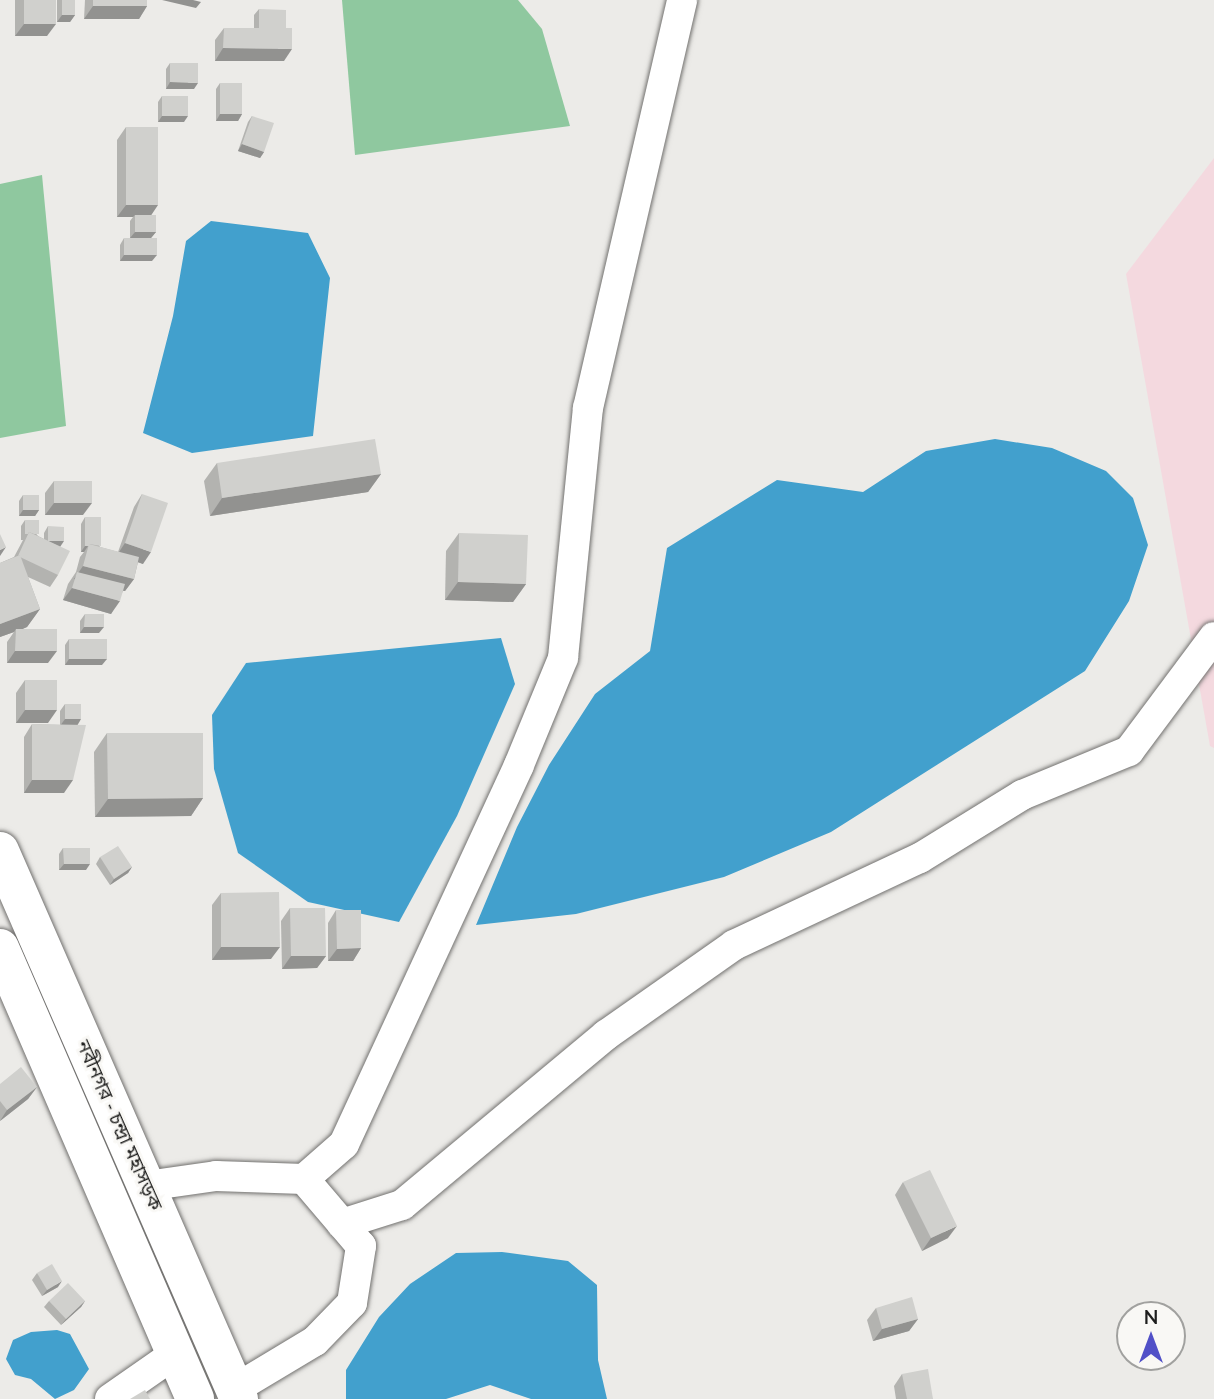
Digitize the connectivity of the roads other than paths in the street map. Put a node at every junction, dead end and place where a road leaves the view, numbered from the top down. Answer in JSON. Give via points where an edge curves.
{"nodes":[{"id":1,"x":682,"y":0,"type":"edge"},
{"id":2,"x":1214,"y":637,"type":"edge"},
{"id":3,"x":0,"y":851,"type":"edge"},
{"id":4,"x":0,"y":948,"type":"edge"},
{"id":5,"x":304,"y":1179,"type":"junction"},
{"id":6,"x":146,"y":1186,"type":"junction"},
{"id":7,"x":342,"y":1224,"type":"junction"},
{"id":8,"x":173,"y":1355,"type":"junction"},
{"id":9,"x":237,"y":1394,"type":"edge"},
{"id":10,"x":110,"y":1399,"type":"edge"},
{"id":11,"x":195,"y":1399,"type":"edge"}],
"edges":[{"from":1,"to":5,"type":"street","via":[[589,408],[563,658],[519,765],[344,1144]]},
{"from":2,"to":7,"type":"street","via":[[1129,751],[1022,795],[920,858],[734,946],[606,1035],[402,1205]]},
{"from":3,"to":6,"type":"highway","name":"নবীনগর - চন্দ্রা মহাসড়ক"},
{"from":4,"to":8,"type":"highway","name":"নবীনগর - চন্দ্রা মহাসড়ক","via":[[111,1195]]},
{"from":5,"to":6,"type":"street","via":[[216,1176]]},
{"from":5,"to":7,"type":"street"},
{"from":6,"to":9,"type":"highway","name":"নবীনগর - চন্দ্রা মহাসড়ক"},
{"from":7,"to":9,"type":"street","via":[[361,1246],[352,1303],[314,1341]]},
{"from":8,"to":10,"type":"street"},
{"from":8,"to":11,"type":"highway","name":"নবীনগর - চন্দ্রা মহাসড়ক"}]}
